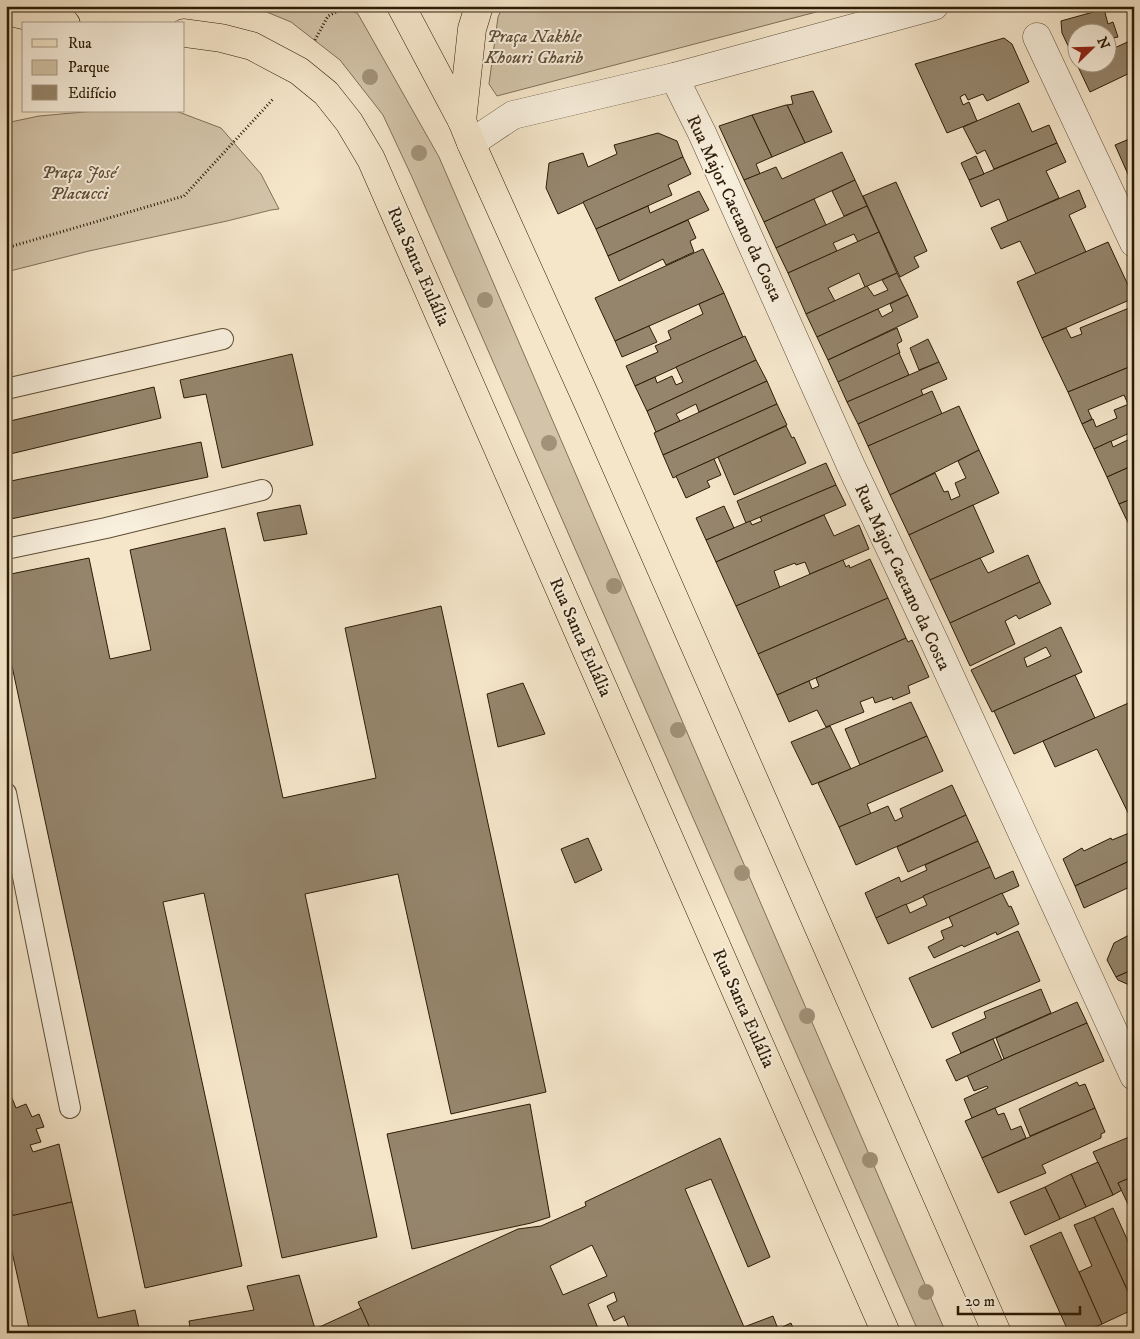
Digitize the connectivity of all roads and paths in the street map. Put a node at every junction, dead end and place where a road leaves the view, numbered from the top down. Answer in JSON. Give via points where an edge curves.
{"nodes":[{"id":1,"x":18,"y":6,"type":"edge"},
{"id":2,"x":348,"y":6,"type":"edge"},
{"id":3,"x":401,"y":6,"type":"edge"},
{"id":4,"x":479,"y":6,"type":"edge"},
{"id":5,"x":934,"y":6,"type":"edge"},
{"id":6,"x":6,"y":10,"type":"edge"},
{"id":7,"x":328,"y":16,"type":"dead end"},
{"id":8,"x":52,"y":22,"type":"edge"},
{"id":9,"x":185,"y":32,"type":"edge"},
{"id":10,"x":1037,"y":37,"type":"dead end"},
{"id":11,"x":299,"y":71,"type":"junction"},
{"id":12,"x":674,"y":77,"type":"junction"},
{"id":13,"x":467,"y":132,"type":"junction"},
{"id":14,"x":1134,"y":243,"type":"edge"},
{"id":15,"x":6,"y":248,"type":"edge"},
{"id":16,"x":223,"y":339,"type":"dead end"},
{"id":17,"x":6,"y":389,"type":"edge"},
{"id":18,"x":262,"y":490,"type":"dead end"},
{"id":19,"x":6,"y":550,"type":"edge"},
{"id":20,"x":6,"y":793,"type":"edge"},
{"id":21,"x":1134,"y":1076,"type":"edge"},
{"id":22,"x":70,"y":1108,"type":"dead end"},
{"id":23,"x":886,"y":1333,"type":"edge"},
{"id":24,"x":997,"y":1333,"type":"edge"}],
"edges":[{"from":1,"to":6,"type":"main road"},
{"from":2,"to":7,"type":"path"},
{"from":3,"to":13,"type":"main road"},
{"from":4,"to":13,"type":"main road","via":[[472,29]]},
{"from":5,"to":12,"type":"street"},
{"from":6,"to":8,"type":"main road"},
{"from":9,"to":11,"type":"main road","name":"Rua Santa Eulália","via":[[252,46]]},
{"from":10,"to":14,"type":"street"},
{"from":11,"to":15,"type":"path","via":[[184,196]]},
{"from":11,"to":23,"type":"main road","name":"Rua Santa Eulália","via":[[326,93],[349,122],[371,159]]},
{"from":12,"to":13,"type":"street","via":[[513,115]]},
{"from":12,"to":21,"type":"street","name":"Rua Major Caetano da Costa"},
{"from":13,"to":24,"type":"main road"},
{"from":16,"to":17,"type":"lane"},
{"from":18,"to":19,"type":"lane"},
{"from":20,"to":22,"type":"lane"}]}
